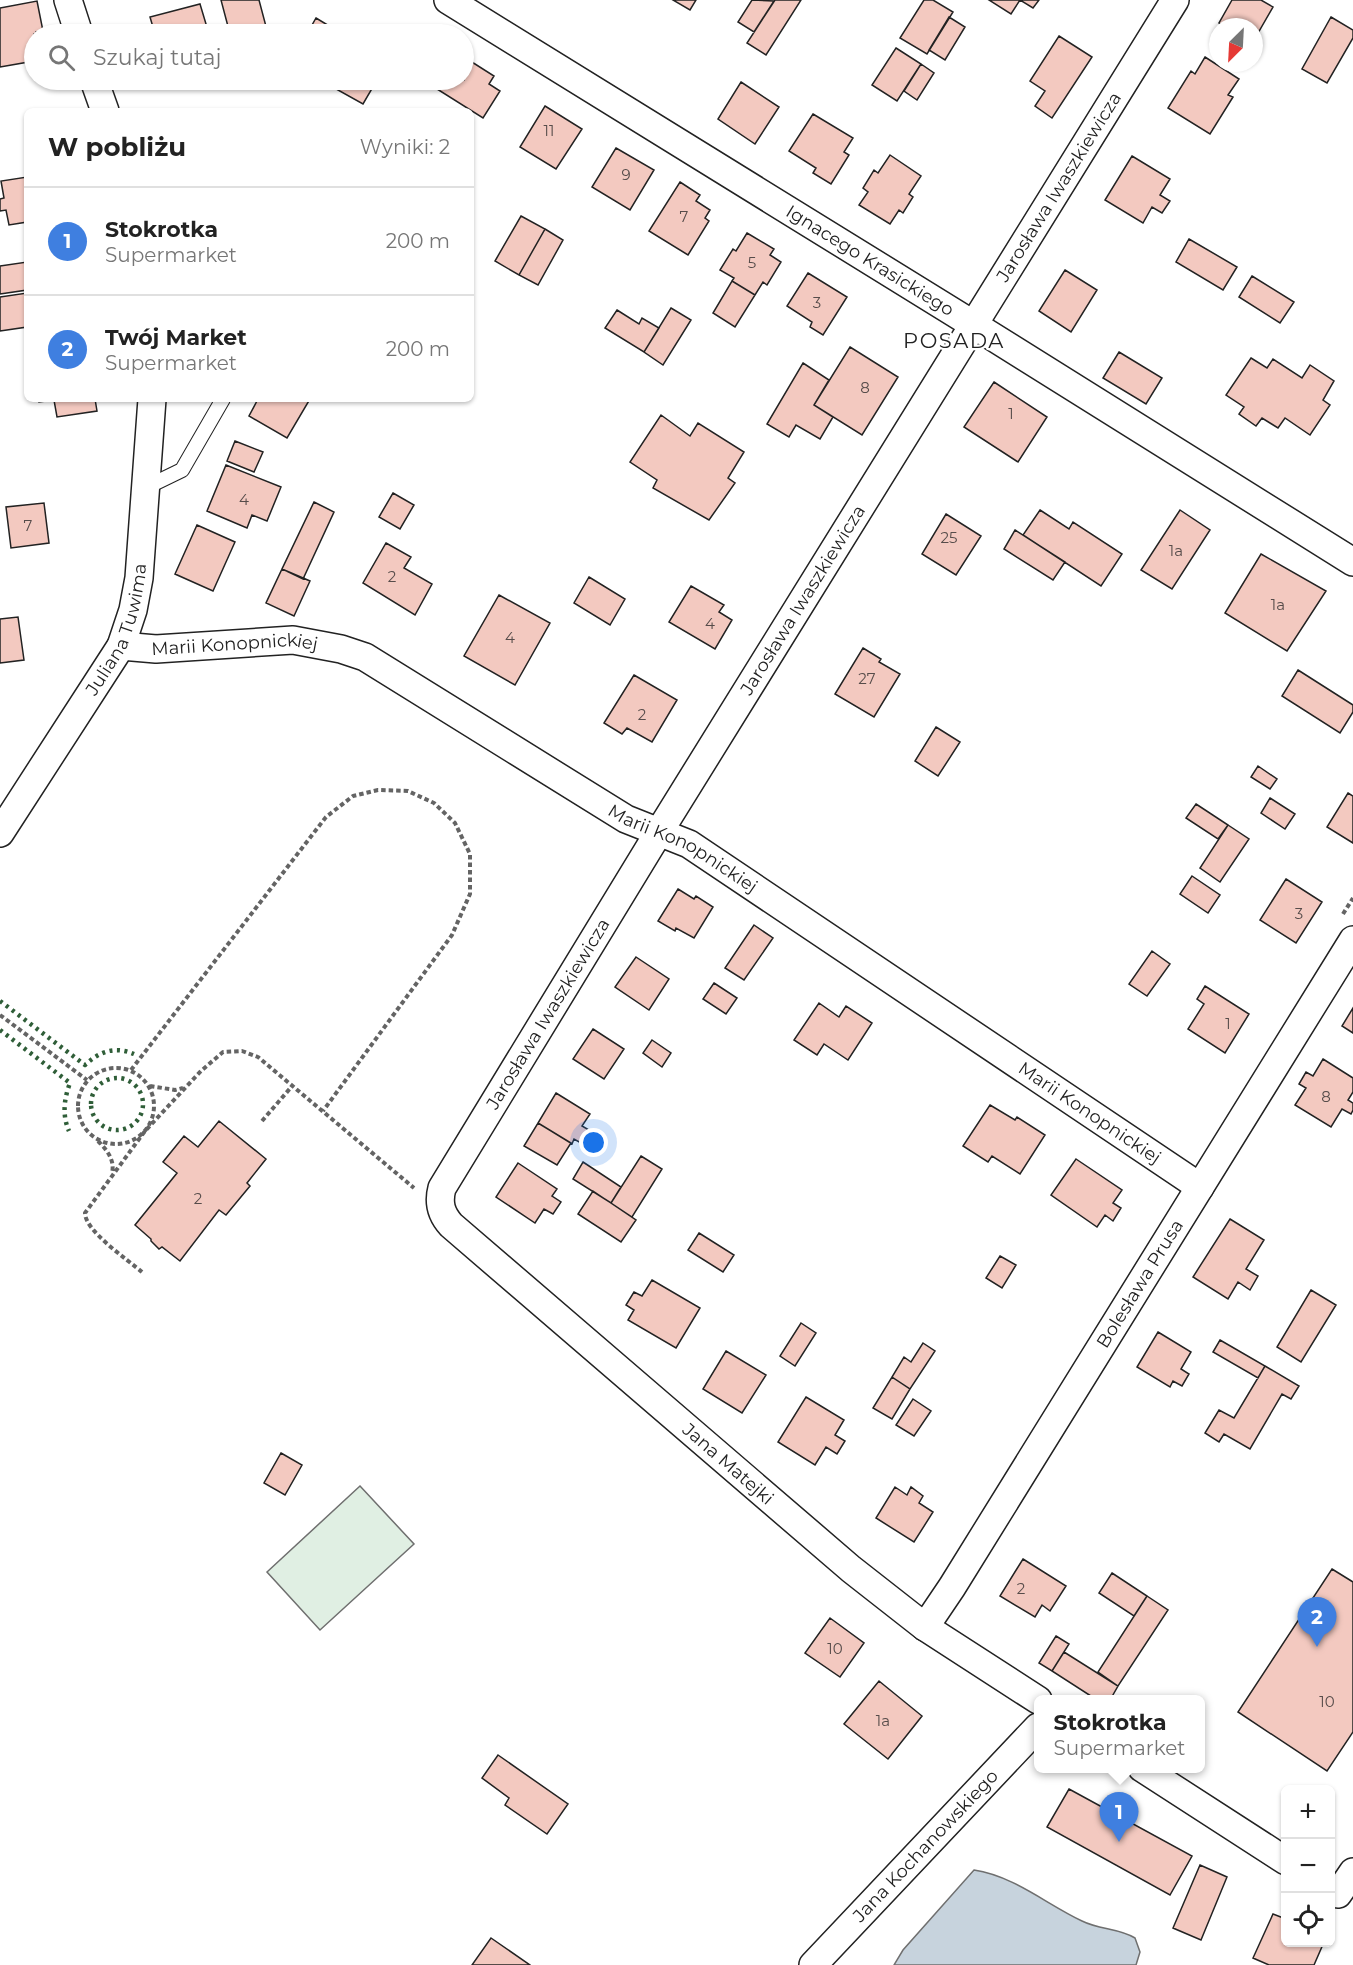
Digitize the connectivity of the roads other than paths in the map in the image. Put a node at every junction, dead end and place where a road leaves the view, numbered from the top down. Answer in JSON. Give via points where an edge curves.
{"nodes":[{"id":1,"x":448,"y":0,"type":"edge"},
{"id":2,"x":1175,"y":0,"type":"edge"},
{"id":3,"x":70,"y":1,"type":"edge"},
{"id":4,"x":76,"y":24,"type":"edge"},
{"id":5,"x":98,"y":90,"type":"edge"},
{"id":6,"x":104,"y":108,"type":"edge"},
{"id":7,"x":974,"y":325,"type":"junction"},
{"id":8,"x":152,"y":402,"type":"edge"},
{"id":9,"x":221,"y":402,"type":"edge"},
{"id":10,"x":147,"y":488,"type":"junction"},
{"id":11,"x":1353,"y":562,"type":"edge"},
{"id":12,"x":121,"y":646,"type":"junction"},
{"id":13,"x":659,"y":832,"type":"junction"},
{"id":14,"x":0,"y":833,"type":"edge"},
{"id":15,"x":1353,"y":940,"type":"edge"},
{"id":16,"x":1200,"y":1187,"type":"junction"},
{"id":17,"x":441,"y":1208,"type":"joint"},
{"id":18,"x":925,"y":1627,"type":"junction"},
{"id":19,"x":1034,"y":1697,"type":"edge"},
{"id":20,"x":1034,"y":1731,"type":"edge"},
{"id":21,"x":1150,"y":1773,"type":"edge"},
{"id":22,"x":1281,"y":1858,"type":"edge"},
{"id":23,"x":1353,"y":1872,"type":"edge"},
{"id":24,"x":1340,"y":1896,"type":"edge"},
{"id":25,"x":813,"y":1965,"type":"edge"}],
"edges":[{"from":1,"to":7,"type":"street","name":"Ignacego Krasickiego"},
{"from":2,"to":7,"type":"street","name":"Jarosława Iwaszkiewicza"},
{"from":3,"to":4,"type":"street"},
{"from":5,"to":6,"type":"street"},
{"from":7,"to":11,"type":"street","name":"Ignacego Krasickiego"},
{"from":7,"to":13,"type":"street","name":"Jarosława Iwaszkiewicza"},
{"from":8,"to":10,"type":"street","name":"Juliana Tuwima"},
{"from":9,"to":10,"type":"lane","via":[[182,470]]},
{"from":10,"to":12,"type":"street","name":"Juliana Tuwima","via":[[139,578]]},
{"from":12,"to":13,"type":"street","name":"Marii Konopnickiej","via":[[156,649],[293,640],[365,657],[626,819]]},
{"from":12,"to":14,"type":"street","name":"Juliana Tuwima"},
{"from":13,"to":16,"type":"street","name":"Marii Konopnickiej","via":[[689,844]]},
{"from":13,"to":17,"type":"street","name":"Jarosława Iwaszkiewicza","via":[[442,1188]]},
{"from":15,"to":16,"type":"street","name":"Bolesława Prusa"},
{"from":16,"to":18,"type":"street","name":"Bolesława Prusa"},
{"from":17,"to":18,"type":"street","name":"Jana Matejki","via":[[460,1233],[850,1569]]},
{"from":18,"to":19,"type":"street","name":"Jana Matejki"},
{"from":20,"to":25,"type":"street","name":"Jana Kochanowskiego"},
{"from":21,"to":22,"type":"street"},
{"from":23,"to":24,"type":"street"}]}
